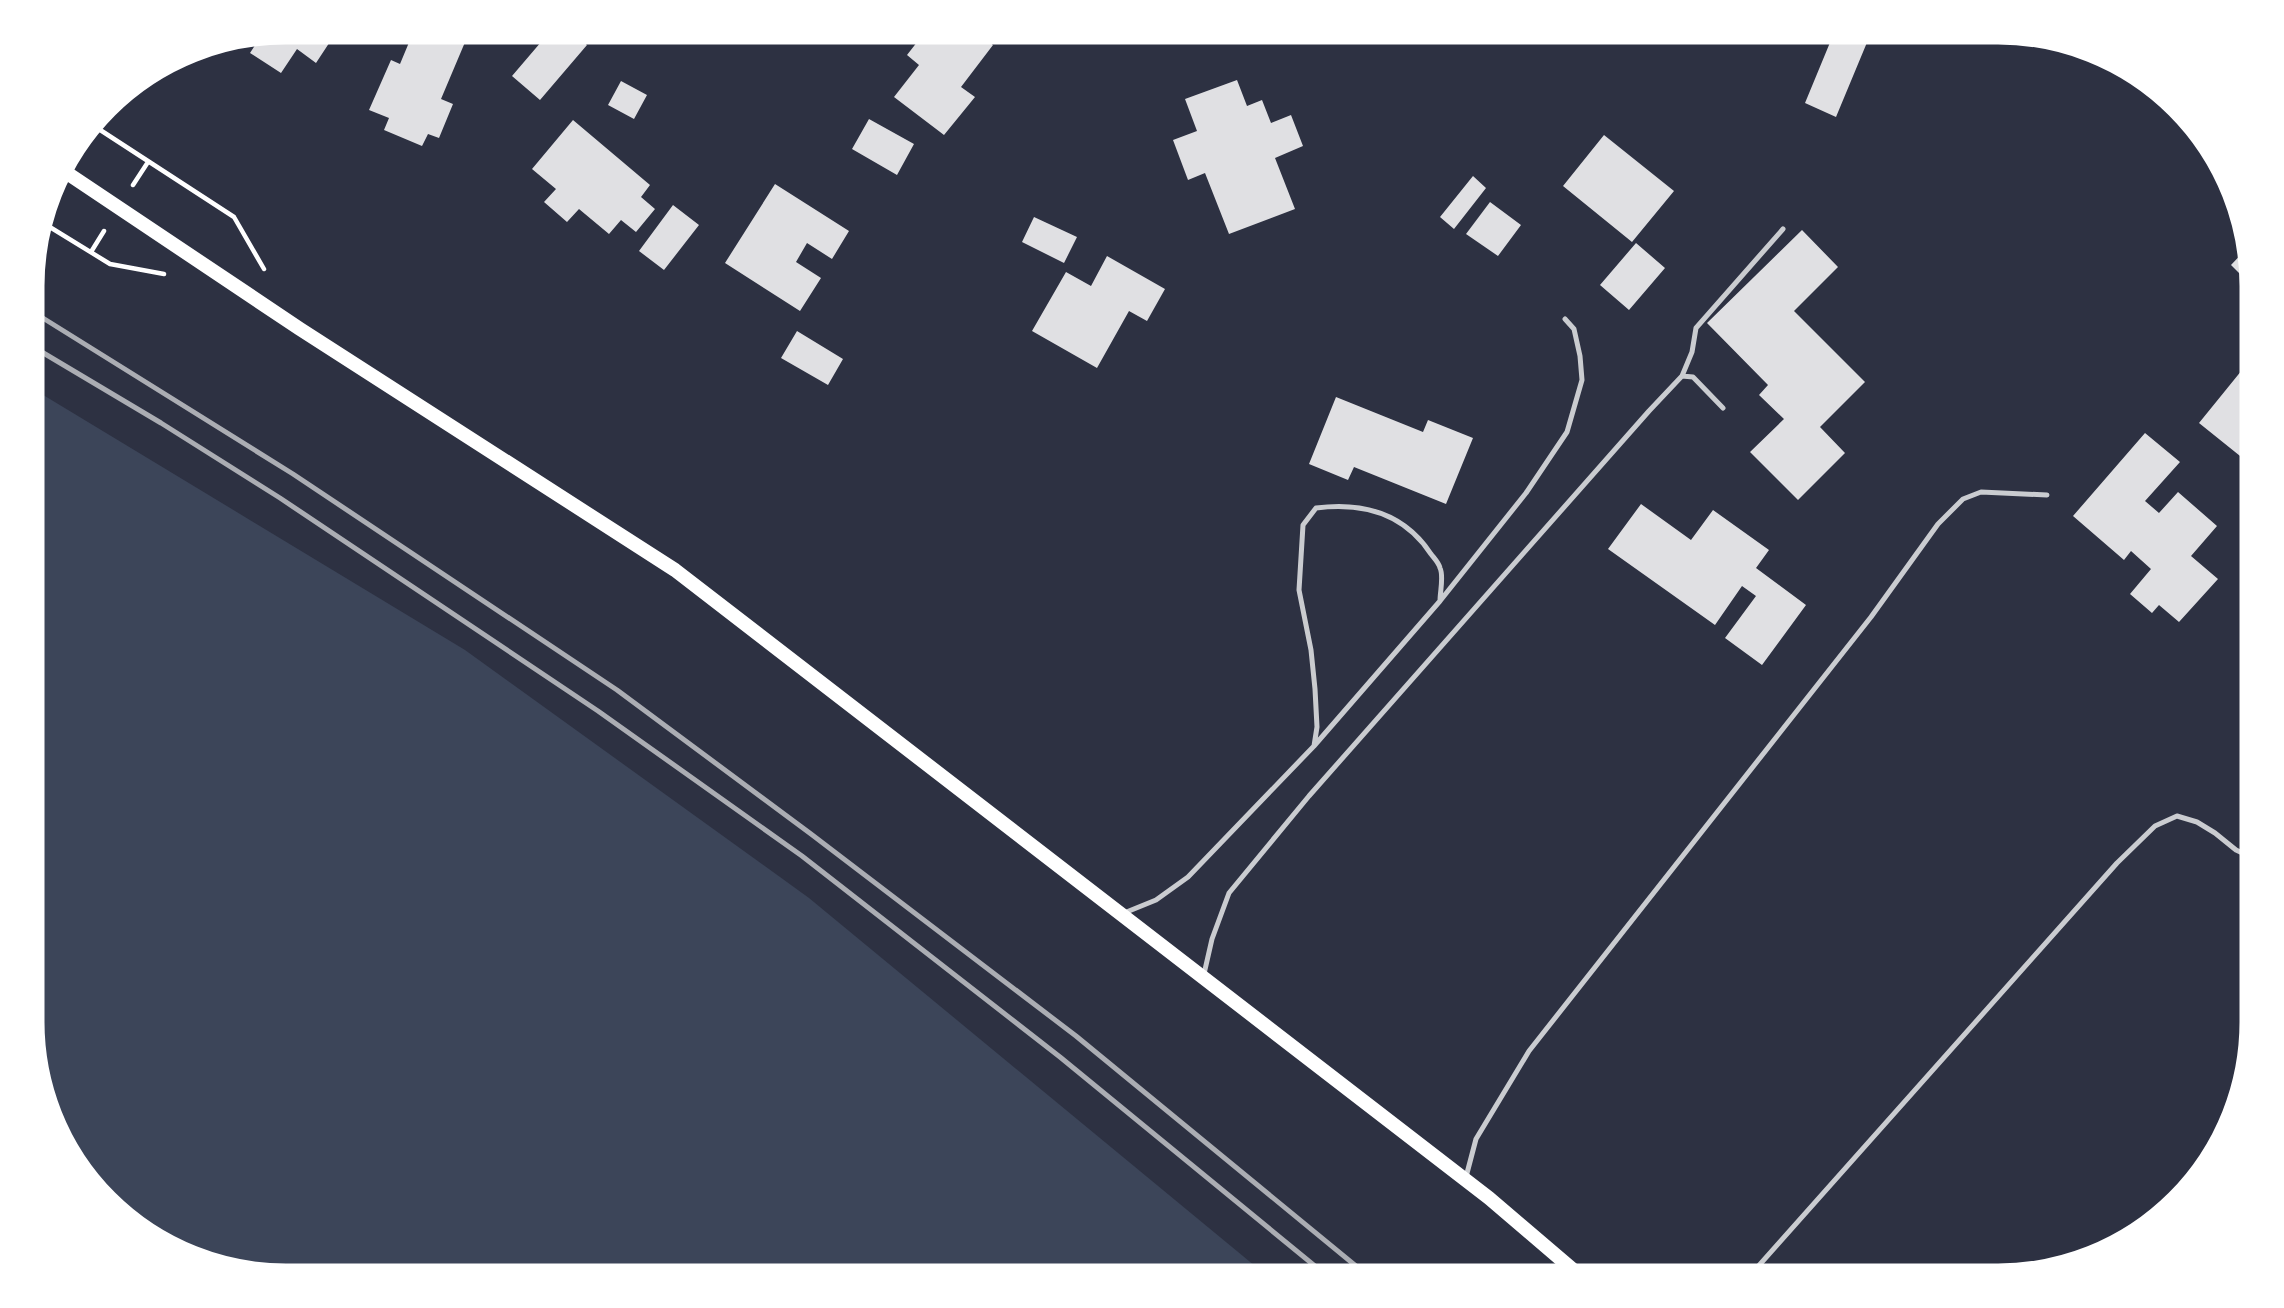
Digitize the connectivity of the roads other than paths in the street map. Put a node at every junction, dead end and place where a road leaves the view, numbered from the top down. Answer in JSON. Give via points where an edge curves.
{"nodes":[{"id":1,"x":68,"y":174,"type":"edge"},
{"id":2,"x":1783,"y":229,"type":"dead end"},
{"id":3,"x":1565,"y":319,"type":"dead end"},
{"id":4,"x":1682,"y":376,"type":"junction"},
{"id":5,"x":1723,"y":408,"type":"dead end"},
{"id":6,"x":2047,"y":495,"type":"dead end"},
{"id":7,"x":1440,"y":601,"type":"junction"},
{"id":8,"x":1314,"y":746,"type":"junction"},
{"id":9,"x":2244,"y":854,"type":"edge"},
{"id":10,"x":1121,"y":914,"type":"junction"},
{"id":11,"x":1203,"y":977,"type":"junction"},
{"id":12,"x":1466,"y":1180,"type":"junction"},
{"id":13,"x":1570,"y":1267,"type":"edge"},
{"id":14,"x":1758,"y":1267,"type":"edge"}],
"edges":[{"from":1,"to":10,"type":"main road","via":[[675,570]]},
{"from":2,"to":4,"type":"lane","via":[[1696,328]]},
{"from":3,"to":7,"type":"lane","via":[[1574,329],[1582,380],[1567,432],[1526,494]]},
{"from":4,"to":5,"type":"lane","via":[[1693,377]]},
{"from":4,"to":11,"type":"lane","via":[[1309,796],[1229,893]]},
{"from":6,"to":12,"type":"lane","via":[[1981,492],[1963,499],[1938,524],[1871,617],[1529,1051],[1476,1139]]},
{"from":7,"to":8,"type":"lane"},
{"from":7,"to":8,"type":"lane","via":[[1441,569],[1403,522],[1341,505],[1316,508],[1303,525],[1299,590],[1315,689]]},
{"from":8,"to":10,"type":"lane","via":[[1188,877],[1156,900]]},
{"from":9,"to":14,"type":"lane","via":[[2197,822],[2177,816],[2155,826]]},
{"from":10,"to":11,"type":"main road"},
{"from":11,"to":12,"type":"main road"},
{"from":12,"to":13,"type":"main road"}]}
